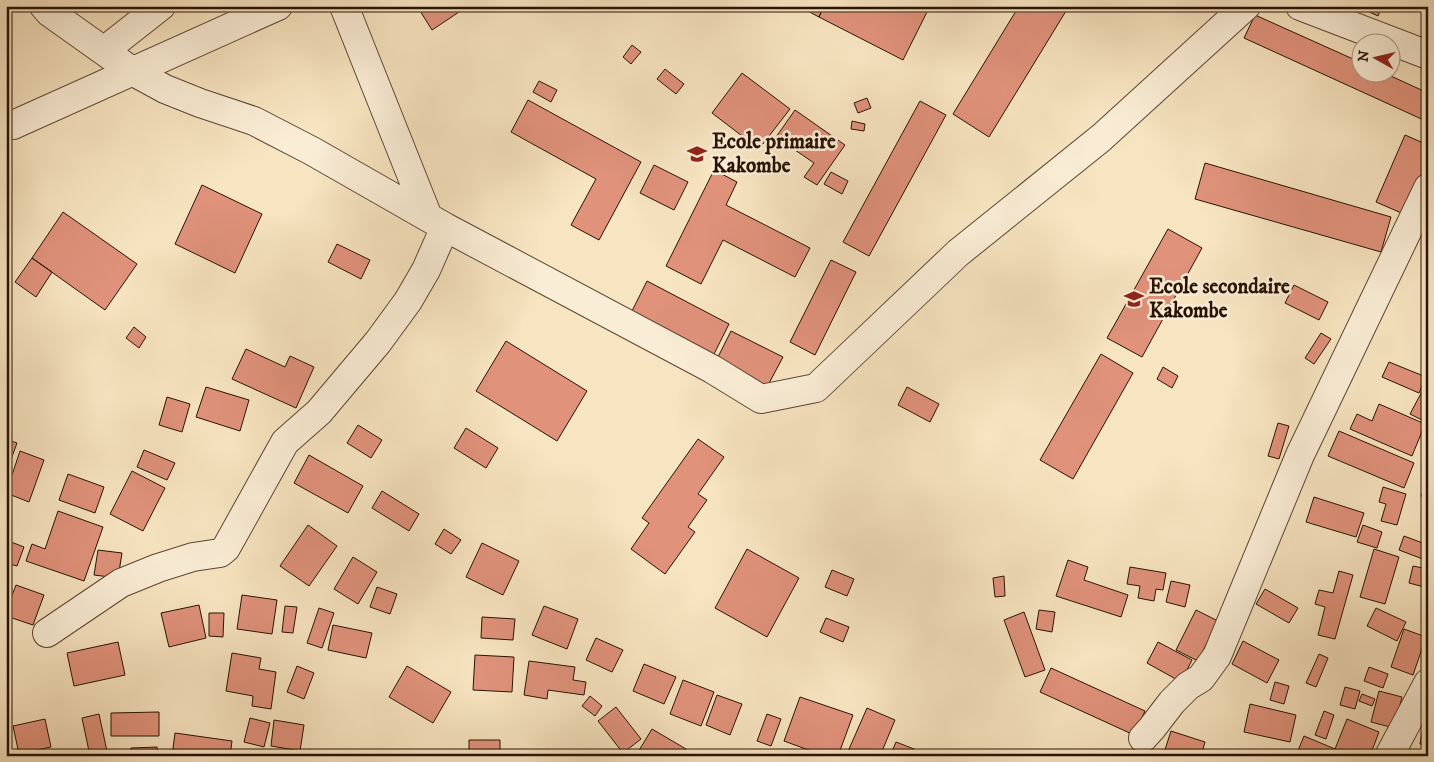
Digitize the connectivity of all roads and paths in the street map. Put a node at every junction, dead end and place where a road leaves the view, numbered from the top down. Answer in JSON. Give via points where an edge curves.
{"nodes":[{"id":1,"x":44,"y":6,"type":"edge"},
{"id":2,"x":161,"y":6,"type":"edge"},
{"id":3,"x":278,"y":6,"type":"edge"},
{"id":4,"x":344,"y":6,"type":"edge"},
{"id":5,"x":1246,"y":6,"type":"edge"},
{"id":6,"x":1300,"y":6,"type":"edge"},
{"id":7,"x":105,"y":50,"type":"junction"},
{"id":8,"x":1428,"y":55,"type":"edge"},
{"id":9,"x":132,"y":71,"type":"junction"},
{"id":10,"x":6,"y":125,"type":"edge"},
{"id":11,"x":1428,"y":188,"type":"edge"},
{"id":12,"x":436,"y":222,"type":"junction"},
{"id":13,"x":47,"y":633,"type":"dead end"},
{"id":14,"x":1428,"y":683,"type":"edge"},
{"id":15,"x":1143,"y":738,"type":"dead end"},
{"id":16,"x":1389,"y":756,"type":"edge"}],
"edges":[{"from":1,"to":7,"type":"street"},
{"from":2,"to":7,"type":"street"},
{"from":3,"to":9,"type":"street"},
{"from":4,"to":12,"type":"street"},
{"from":5,"to":12,"type":"street","via":[[1101,138],[958,253],[816,388],[762,399],[712,369]]},
{"from":6,"to":8,"type":"street"},
{"from":7,"to":9,"type":"street"},
{"from":9,"to":10,"type":"street","via":[[13,125]]},
{"from":9,"to":12,"type":"street","via":[[164,89],[254,121]]},
{"from":11,"to":15,"type":"street","via":[[1300,455],[1217,656],[1204,674],[1172,702]]},
{"from":12,"to":13,"type":"street","via":[[426,270],[408,302],[319,412],[285,442],[226,548],[220,553],[194,557],[121,583]]},
{"from":14,"to":16,"type":"street"}]}
